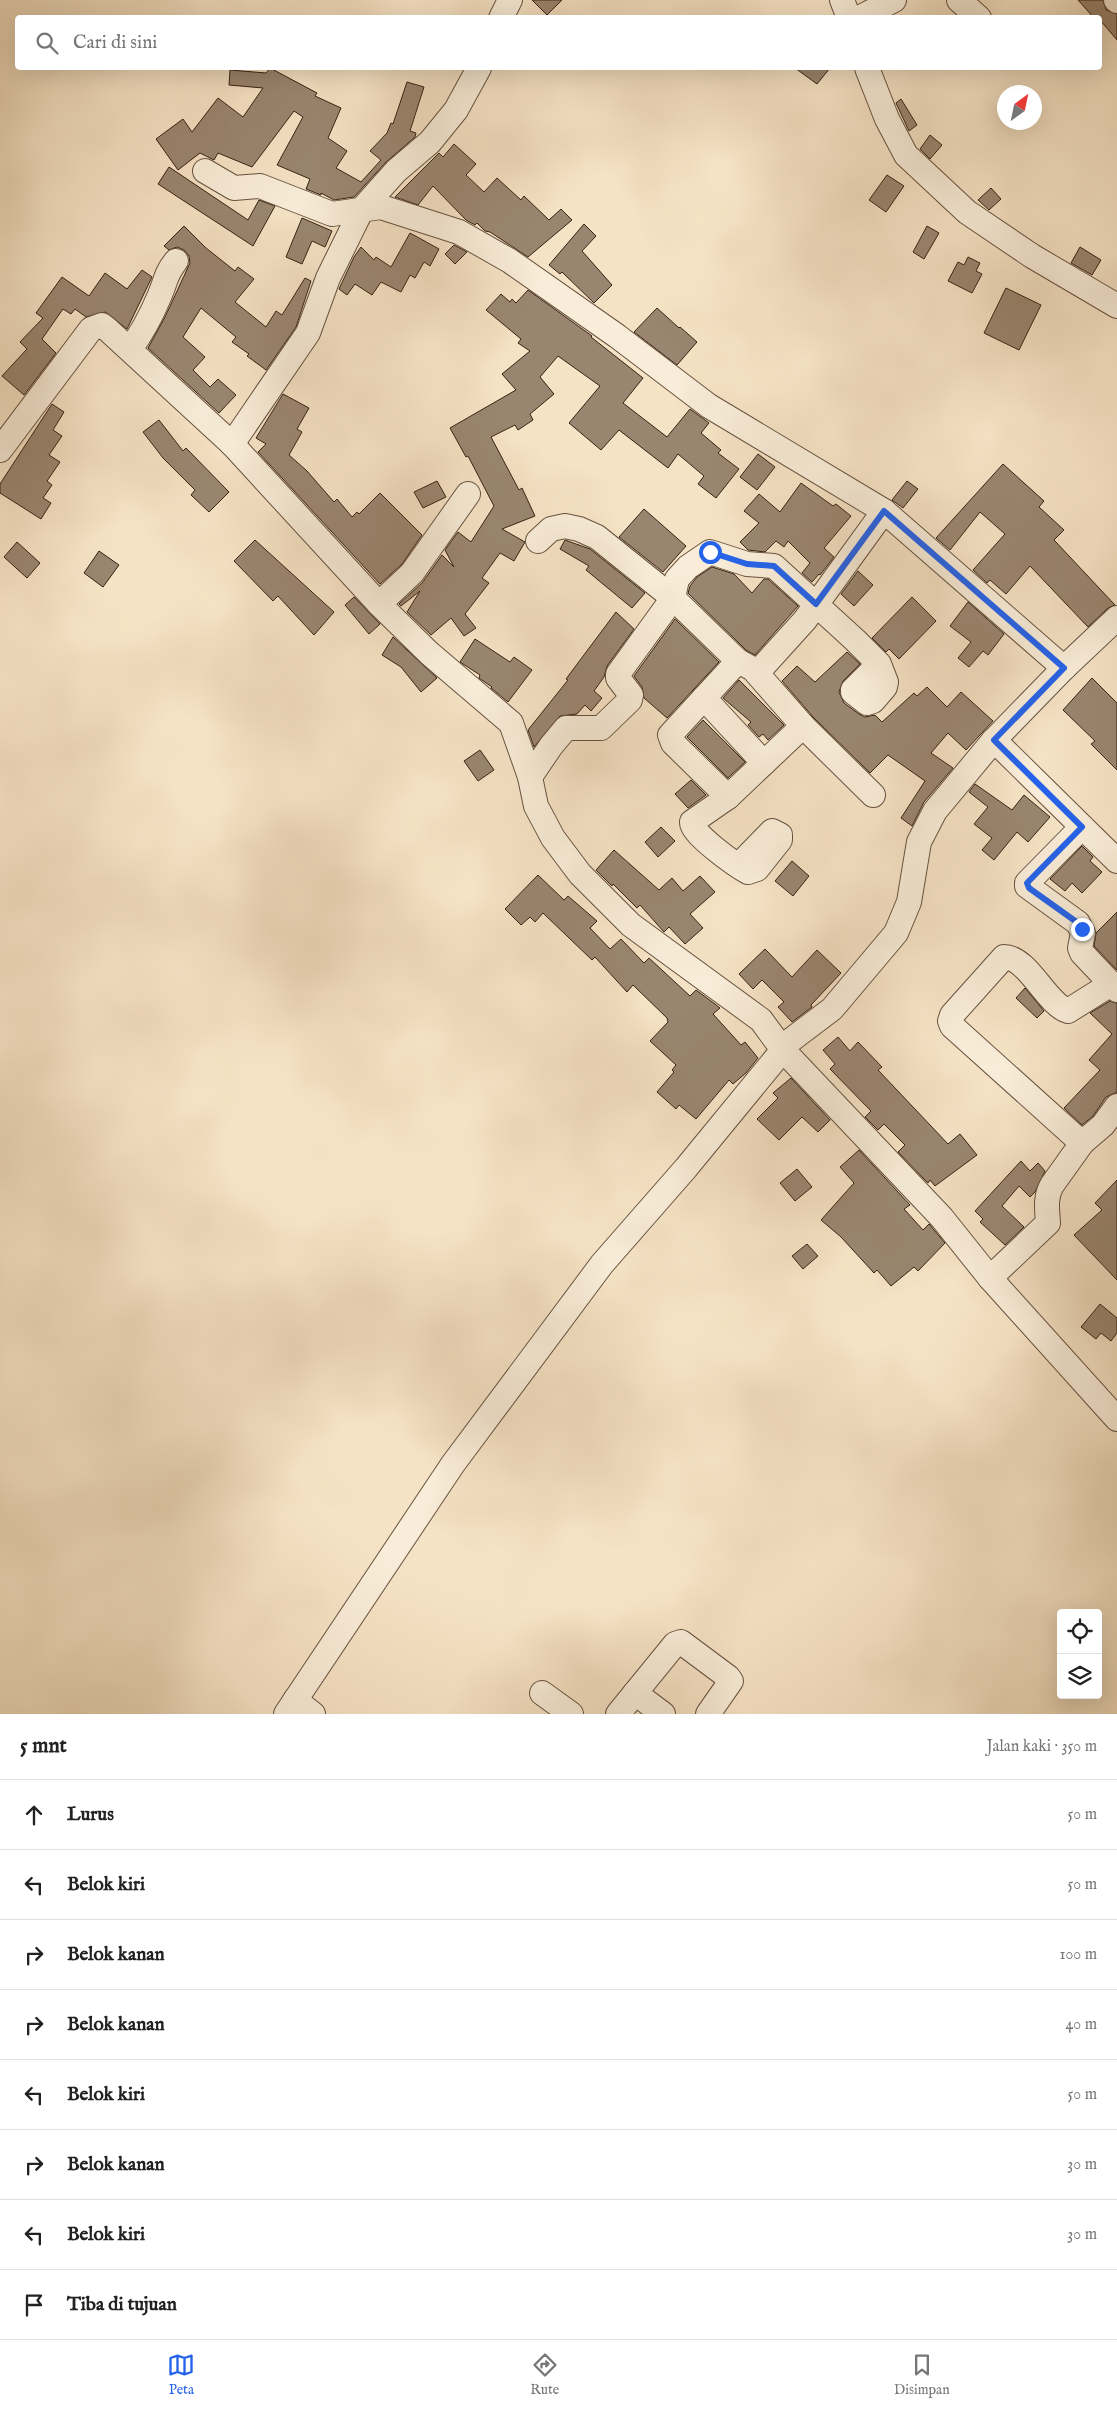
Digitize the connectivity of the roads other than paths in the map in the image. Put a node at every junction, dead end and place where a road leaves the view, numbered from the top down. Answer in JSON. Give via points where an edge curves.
{"nodes":[{"id":1,"x":510,"y":0,"type":"edge"},
{"id":2,"x":842,"y":0,"type":"edge"},
{"id":3,"x":894,"y":0,"type":"edge"},
{"id":4,"x":959,"y":0,"type":"edge"},
{"id":5,"x":502,"y":15,"type":"edge"},
{"id":6,"x":847,"y":15,"type":"edge"},
{"id":7,"x":865,"y":15,"type":"edge"},
{"id":8,"x":976,"y":15,"type":"edge"},
{"id":9,"x":478,"y":70,"type":"edge"},
{"id":10,"x":868,"y":70,"type":"edge"},
{"id":11,"x":205,"y":171,"type":"dead end"},
{"id":12,"x":362,"y":209,"type":"junction"},
{"id":13,"x":176,"y":261,"type":"dead end"},
{"id":14,"x":1117,"y":306,"type":"edge"},
{"id":15,"x":130,"y":349,"type":"junction"},
{"id":16,"x":232,"y":444,"type":"junction"},
{"id":17,"x":0,"y":450,"type":"edge"},
{"id":18,"x":468,"y":494,"type":"dead end"},
{"id":19,"x":884,"y":511,"type":"junction"},
{"id":20,"x":538,"y":541,"type":"dead end"},
{"id":21,"x":673,"y":598,"type":"junction"},
{"id":22,"x":379,"y":604,"type":"junction"},
{"id":23,"x":816,"y":604,"type":"junction"},
{"id":24,"x":1117,"y":618,"type":"edge"},
{"id":25,"x":738,"y":661,"type":"junction"},
{"id":26,"x":879,"y":664,"type":"dead end"},
{"id":27,"x":1064,"y":668,"type":"junction"},
{"id":28,"x":758,"y":673,"type":"junction"},
{"id":29,"x":704,"y":698,"type":"junction"},
{"id":30,"x":803,"y":726,"type":"junction"},
{"id":31,"x":994,"y":740,"type":"junction"},
{"id":32,"x":764,"y":763,"type":"junction"},
{"id":33,"x":530,"y":777,"type":"junction"},
{"id":34,"x":873,"y":795,"type":"dead end"},
{"id":35,"x":728,"y":797,"type":"junction"},
{"id":36,"x":1082,"y":827,"type":"junction"},
{"id":37,"x":1117,"y":861,"type":"edge"},
{"id":38,"x":738,"y":866,"type":"dead end"},
{"id":39,"x":1114,"y":987,"type":"edge"},
{"id":40,"x":783,"y":1050,"type":"junction"},
{"id":41,"x":1117,"y":1106,"type":"edge"},
{"id":42,"x":1082,"y":1143,"type":"junction"},
{"id":43,"x":990,"y":1278,"type":"junction"},
{"id":44,"x":1117,"y":1419,"type":"edge"},
{"id":45,"x":542,"y":1693,"type":"dead end"},
{"id":46,"x":635,"y":1693,"type":"junction"},
{"id":47,"x":298,"y":1709,"type":"edge"},
{"id":48,"x":719,"y":1710,"type":"edge"},
{"id":49,"x":571,"y":1714,"type":"edge"},
{"id":50,"x":618,"y":1714,"type":"edge"},
{"id":51,"x":662,"y":1714,"type":"edge"}],
"edges":[{"from":1,"to":5,"type":"street"},
{"from":2,"to":6,"type":"street"},
{"from":3,"to":7,"type":"street"},
{"from":4,"to":8,"type":"street"},
{"from":9,"to":12,"type":"street","via":[[456,110],[430,142],[396,171]]},
{"from":10,"to":14,"type":"street","via":[[887,119],[906,155],[967,212],[1032,256]]},
{"from":11,"to":12,"type":"street","via":[[234,188],[260,186],[332,214]]},
{"from":12,"to":16,"type":"street","via":[[328,278],[308,333]]},
{"from":12,"to":19,"type":"street","via":[[381,206],[459,232],[510,261],[709,406]]},
{"from":13,"to":15,"type":"street","via":[[166,272],[164,287],[143,331]]},
{"from":15,"to":16,"type":"street"},
{"from":15,"to":17,"type":"street","via":[[102,325],[91,329]]},
{"from":16,"to":22,"type":"street"},
{"from":18,"to":22,"type":"street","via":[[412,573]]},
{"from":19,"to":23,"type":"street"},
{"from":19,"to":27,"type":"street"},
{"from":20,"to":21,"type":"street","via":[[551,529],[565,526],[580,528],[597,537]]},
{"from":21,"to":23,"type":"street","via":[[677,579],[688,566],[710,552],[747,564],[774,566]]},
{"from":21,"to":25,"type":"street"},
{"from":21,"to":33,"type":"street","via":[[618,674],[631,695],[630,700],[601,728],[566,728]]},
{"from":22,"to":33,"type":"street","via":[[511,724]]},
{"from":23,"to":26,"type":"street"},
{"from":23,"to":28,"type":"street","via":[[806,620]]},
{"from":24,"to":27,"type":"street"},
{"from":25,"to":28,"type":"street"},
{"from":25,"to":29,"type":"street"},
{"from":27,"to":31,"type":"street"},
{"from":28,"to":30,"type":"street"},
{"from":29,"to":32,"type":"street"},
{"from":29,"to":35,"type":"street","via":[[672,732],[671,739]]},
{"from":30,"to":32,"type":"street"},
{"from":30,"to":34,"type":"street"},
{"from":31,"to":36,"type":"street"},
{"from":31,"to":40,"type":"street","via":[[935,811],[920,842],[908,902],[896,933],[832,1009],[791,1040]]},
{"from":32,"to":35,"type":"street"},
{"from":33,"to":40,"type":"street","via":[[536,806],[553,838],[580,874],[631,925],[761,1020]]},
{"from":35,"to":38,"type":"street","via":[[690,825]]},
{"from":36,"to":37,"type":"street"},
{"from":36,"to":39,"type":"street","via":[[1027,886],[1078,923],[1083,933],[1082,953]]},
{"from":39,"to":42,"type":"street","via":[[1068,1011],[1058,1006],[1036,978],[1010,957],[1004,956],[950,1021]]},
{"from":40,"to":43,"type":"street","via":[[942,1218]]},
{"from":40,"to":47,"type":"street","via":[[602,1264],[452,1464]]},
{"from":41,"to":42,"type":"street","via":[[1103,1126]]},
{"from":42,"to":43,"type":"street","via":[[1048,1192],[1048,1223]]},
{"from":43,"to":44,"type":"street"},
{"from":45,"to":49,"type":"street"},
{"from":46,"to":48,"type":"street","via":[[675,1644],[681,1642],[728,1677],[729,1685]]},
{"from":46,"to":50,"type":"street"},
{"from":46,"to":51,"type":"street"}]}
